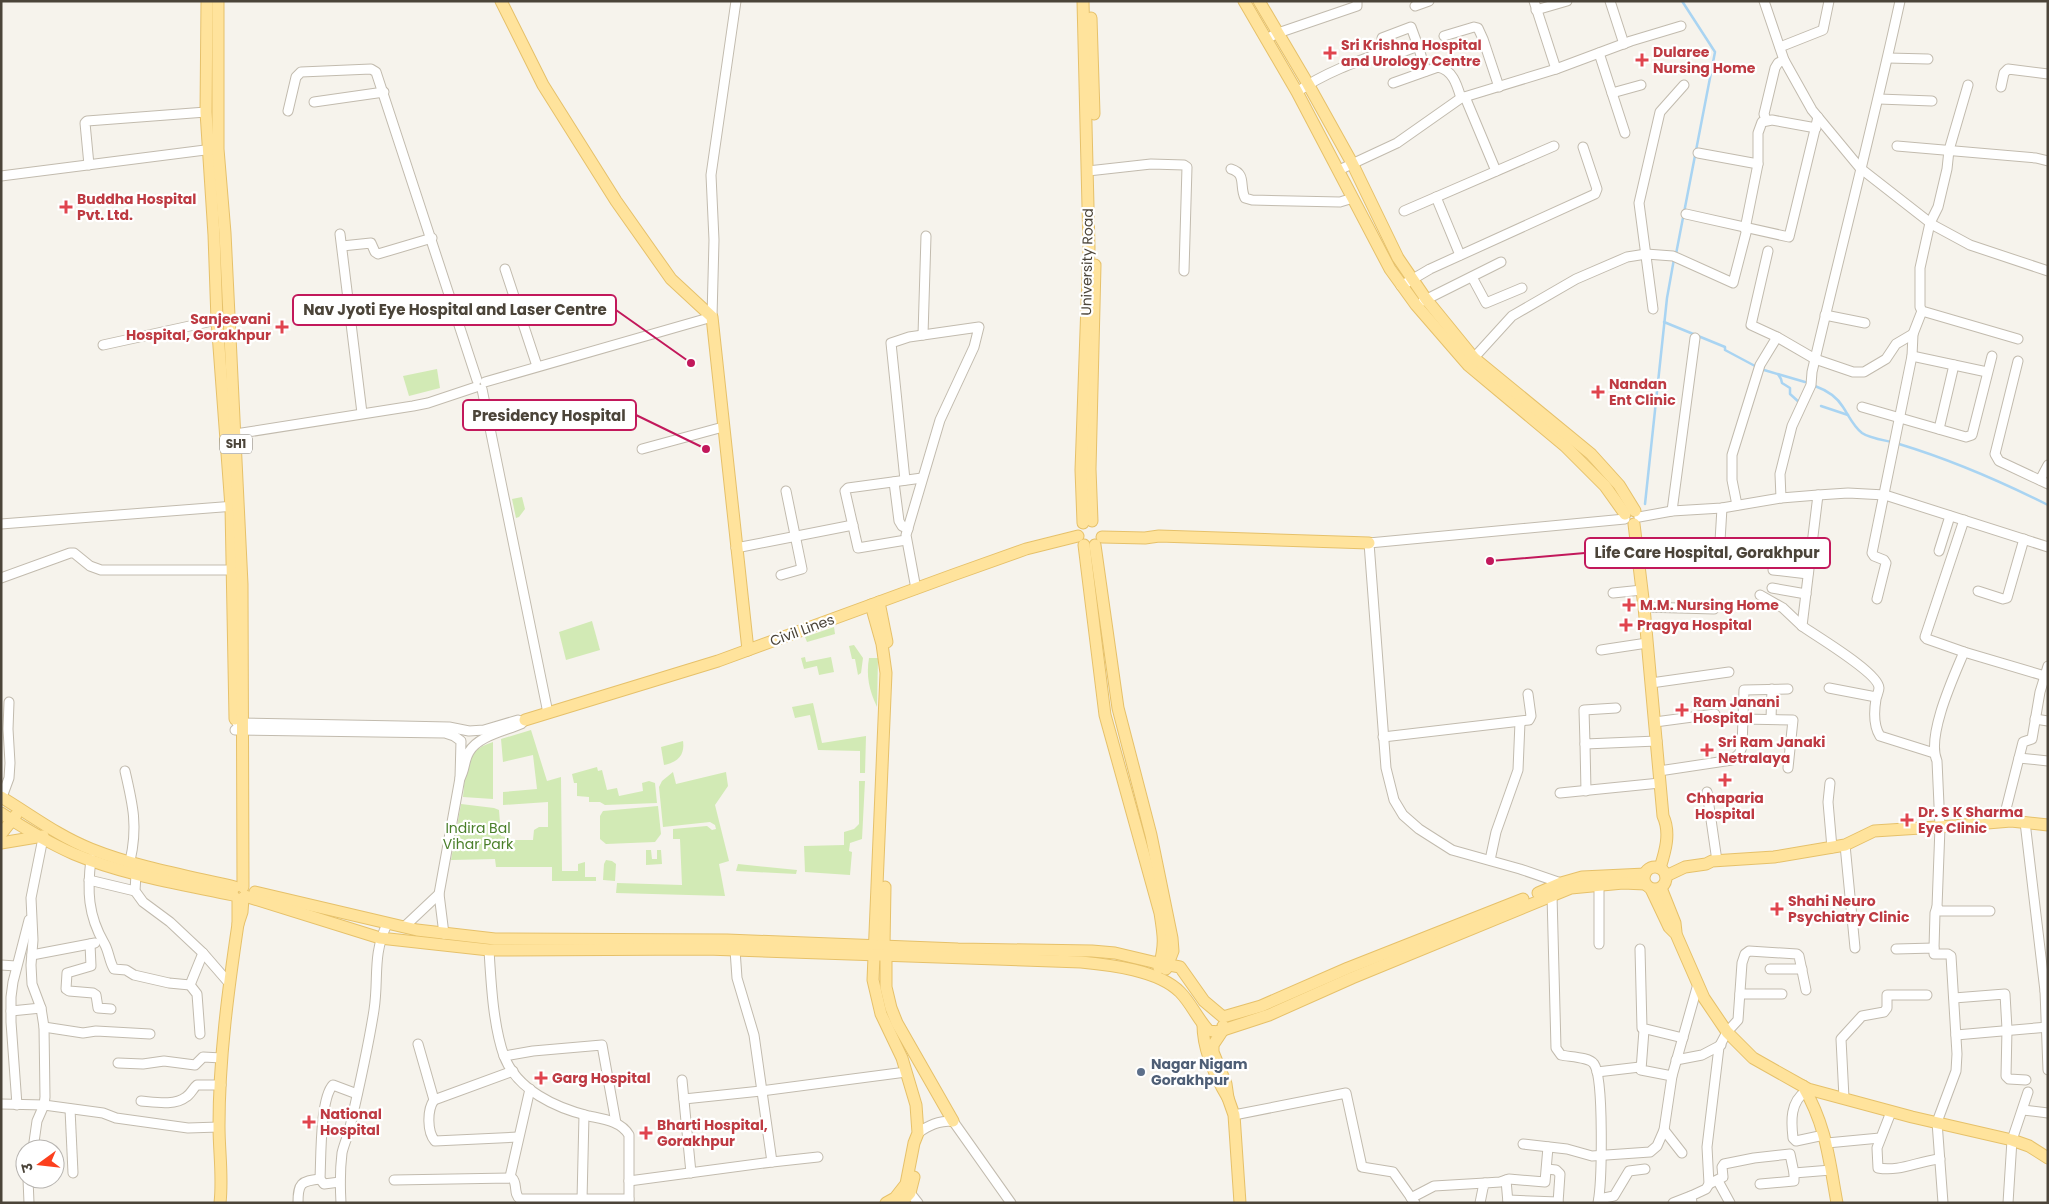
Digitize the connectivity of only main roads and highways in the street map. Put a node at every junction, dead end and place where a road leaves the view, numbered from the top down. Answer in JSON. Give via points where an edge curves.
{"nodes":[{"id":1,"x":208,"y":1,"type":"edge"},
{"id":2,"x":218,"y":1,"type":"edge"},
{"id":3,"x":501,"y":1,"type":"edge"},
{"id":4,"x":1083,"y":1,"type":"edge"},
{"id":5,"x":1091,"y":1,"type":"edge"},
{"id":6,"x":1263,"y":2,"type":"edge"},
{"id":7,"x":1247,"y":6,"type":"edge"},
{"id":8,"x":213,"y":149,"type":"junction"},
{"id":9,"x":1092,"y":171,"type":"junction"},
{"id":10,"x":1421,"y":302,"type":"junction"},
{"id":11,"x":230,"y":435,"type":"junction"},
{"id":12,"x":1087,"y":522,"type":"junction"},
{"id":13,"x":1092,"y":538,"type":"junction"},
{"id":14,"x":1369,"y":543,"type":"road end"},
{"id":15,"x":875,"y":603,"type":"junction"},
{"id":16,"x":748,"y":650,"type":"junction"},
{"id":17,"x":525,"y":720,"type":"road end"},
{"id":18,"x":1,"y":797,"type":"edge"},
{"id":19,"x":20,"y":809,"type":"junction"},
{"id":20,"x":1,"y":813,"type":"edge"},
{"id":21,"x":12,"y":820,"type":"junction"},
{"id":22,"x":2048,"y":825,"type":"edge"},
{"id":23,"x":56,"y":833,"type":"junction"},
{"id":24,"x":1,"y":834,"type":"edge"},
{"id":25,"x":42,"y":837,"type":"junction"},
{"id":26,"x":1,"y":844,"type":"edge"},
{"id":27,"x":1661,"y":870,"type":"junction"},
{"id":28,"x":1650,"y":884,"type":"junction"},
{"id":29,"x":240,"y":892,"type":"junction"},
{"id":30,"x":605,"y":943,"type":"junction"},
{"id":31,"x":880,"y":950,"type":"junction"},
{"id":32,"x":1172,"y":950,"type":"junction"},
{"id":33,"x":1384,"y":960,"type":"junction"},
{"id":34,"x":1164,"y":964,"type":"junction"},
{"id":35,"x":1180,"y":967,"type":"junction"},
{"id":36,"x":1160,"y":980,"type":"junction"},
{"id":37,"x":1223,"y":1016,"type":"junction"},
{"id":38,"x":1203,"y":1025,"type":"junction"},
{"id":39,"x":1223,"y":1030,"type":"junction"},
{"id":40,"x":1804,"y":1088,"type":"junction"},
{"id":41,"x":1228,"y":1098,"type":"junction"},
{"id":42,"x":953,"y":1121,"type":"road end"},
{"id":43,"x":2048,"y":1158,"type":"edge"},
{"id":44,"x":907,"y":1190,"type":"junction"},
{"id":45,"x":220,"y":1203,"type":"edge"},
{"id":46,"x":886,"y":1203,"type":"edge"},
{"id":47,"x":901,"y":1203,"type":"edge"},
{"id":48,"x":1240,"y":1203,"type":"edge"},
{"id":49,"x":1837,"y":1203,"type":"edge"}],
"edges":[{"from":1,"to":8,"type":"main road","number":"SH1","via":[[206,112]]},
{"from":2,"to":8,"type":"main road","number":"SH1"},
{"from":3,"to":16,"type":"main road","via":[[543,85],[616,201],[671,279],[712,317]]},
{"from":4,"to":9,"type":"main road","name":"University Road"},
{"from":5,"to":9,"type":"main road","name":"University Road"},
{"from":6,"to":10,"type":"main road","via":[[1352,163]]},
{"from":7,"to":10,"type":"main road","via":[[1390,269],[1401,286]]},
{"from":8,"to":11,"type":"main road","number":"SH1","via":[[218,320]]},
{"from":8,"to":11,"type":"main road","number":"SH1","via":[[225,233]]},
{"from":9,"to":12,"type":"main road","name":"University Road","via":[[1081,470]]},
{"from":10,"to":27,"type":"main road","via":[[1471,362],[1565,446],[1631,517],[1644,607],[1666,823]]},
{"from":11,"to":29,"type":"main road","number":"SH1","via":[[235,506]]},
{"from":12,"to":13,"type":"main road"},
{"from":12,"to":13,"type":"main road","via":[[1078,530]]},
{"from":13,"to":14,"type":"main road","name":"Civil Lines","via":[[1159,536]]},
{"from":13,"to":15,"type":"main road","name":"Civil Lines","via":[[1026,549]]},
{"from":13,"to":32,"type":"main road","via":[[1118,708],[1151,835]]},
{"from":13,"to":34,"type":"main road","via":[[1105,716],[1160,913]]},
{"from":15,"to":16,"type":"main road","name":"Civil Lines"},
{"from":15,"to":31,"type":"main road","via":[[886,673]]},
{"from":16,"to":17,"type":"main road","name":"Civil Lines"},
{"from":18,"to":19,"type":"main road"},
{"from":19,"to":21,"type":"main road"},
{"from":19,"to":23,"type":"main road"},
{"from":20,"to":21,"type":"main road"},
{"from":21,"to":24,"type":"main road"},
{"from":21,"to":25,"type":"main road"},
{"from":22,"to":27,"type":"main road","via":[[2004,821],[1874,831],[1832,848]]},
{"from":23,"to":25,"type":"main road"},
{"from":23,"to":29,"type":"main road","via":[[91,849]]},
{"from":25,"to":26,"type":"main road"},
{"from":25,"to":29,"type":"main road","via":[[75,854],[136,874]]},
{"from":27,"to":28,"type":"main road","via":[[1649,869]]},
{"from":27,"to":28,"type":"main road","via":[[1665,883]]},
{"from":28,"to":33,"type":"main road","via":[[1599,884],[1571,888]]},
{"from":28,"to":33,"type":"main road","via":[[1582,877],[1561,882]]},
{"from":28,"to":40,"type":"main road","via":[[1698,984],[1727,1032],[1753,1058]]},
{"from":29,"to":30,"type":"main road","via":[[444,934]]},
{"from":29,"to":30,"type":"main road","via":[[380,938],[489,950]]},
{"from":29,"to":45,"type":"main road","via":[[242,912],[229,983],[222,1058]]},
{"from":30,"to":31,"type":"main road"},
{"from":31,"to":34,"type":"main road","via":[[1092,951]]},
{"from":31,"to":36,"type":"main road","via":[[1081,962],[1135,970]]},
{"from":31,"to":42,"type":"main road","via":[[890,1008]]},
{"from":31,"to":44,"type":"main road","via":[[873,980],[881,1014],[906,1072],[916,1105],[914,1181]]},
{"from":32,"to":34,"type":"main road"},
{"from":32,"to":35,"type":"main road"},
{"from":33,"to":37,"type":"main road","via":[[1261,1006]]},
{"from":33,"to":39,"type":"main road","via":[[1269,1015]]},
{"from":34,"to":35,"type":"main road"},
{"from":34,"to":36,"type":"main road"},
{"from":35,"to":37,"type":"main road","via":[[1204,1001]]},
{"from":36,"to":38,"type":"main road","via":[[1179,991]]},
{"from":37,"to":39,"type":"main road"},
{"from":38,"to":39,"type":"main road","via":[[1212,1032]]},
{"from":38,"to":41,"type":"main road","via":[[1208,1055]]},
{"from":39,"to":41,"type":"main road","via":[[1213,1045],[1213,1052]]},
{"from":40,"to":43,"type":"main road","via":[[2012,1140]]},
{"from":40,"to":49,"type":"main road","via":[[1817,1111],[1826,1139]]},
{"from":41,"to":48,"type":"main road","via":[[1234,1114]]},
{"from":44,"to":46,"type":"main road"},
{"from":44,"to":47,"type":"main road"}]}
